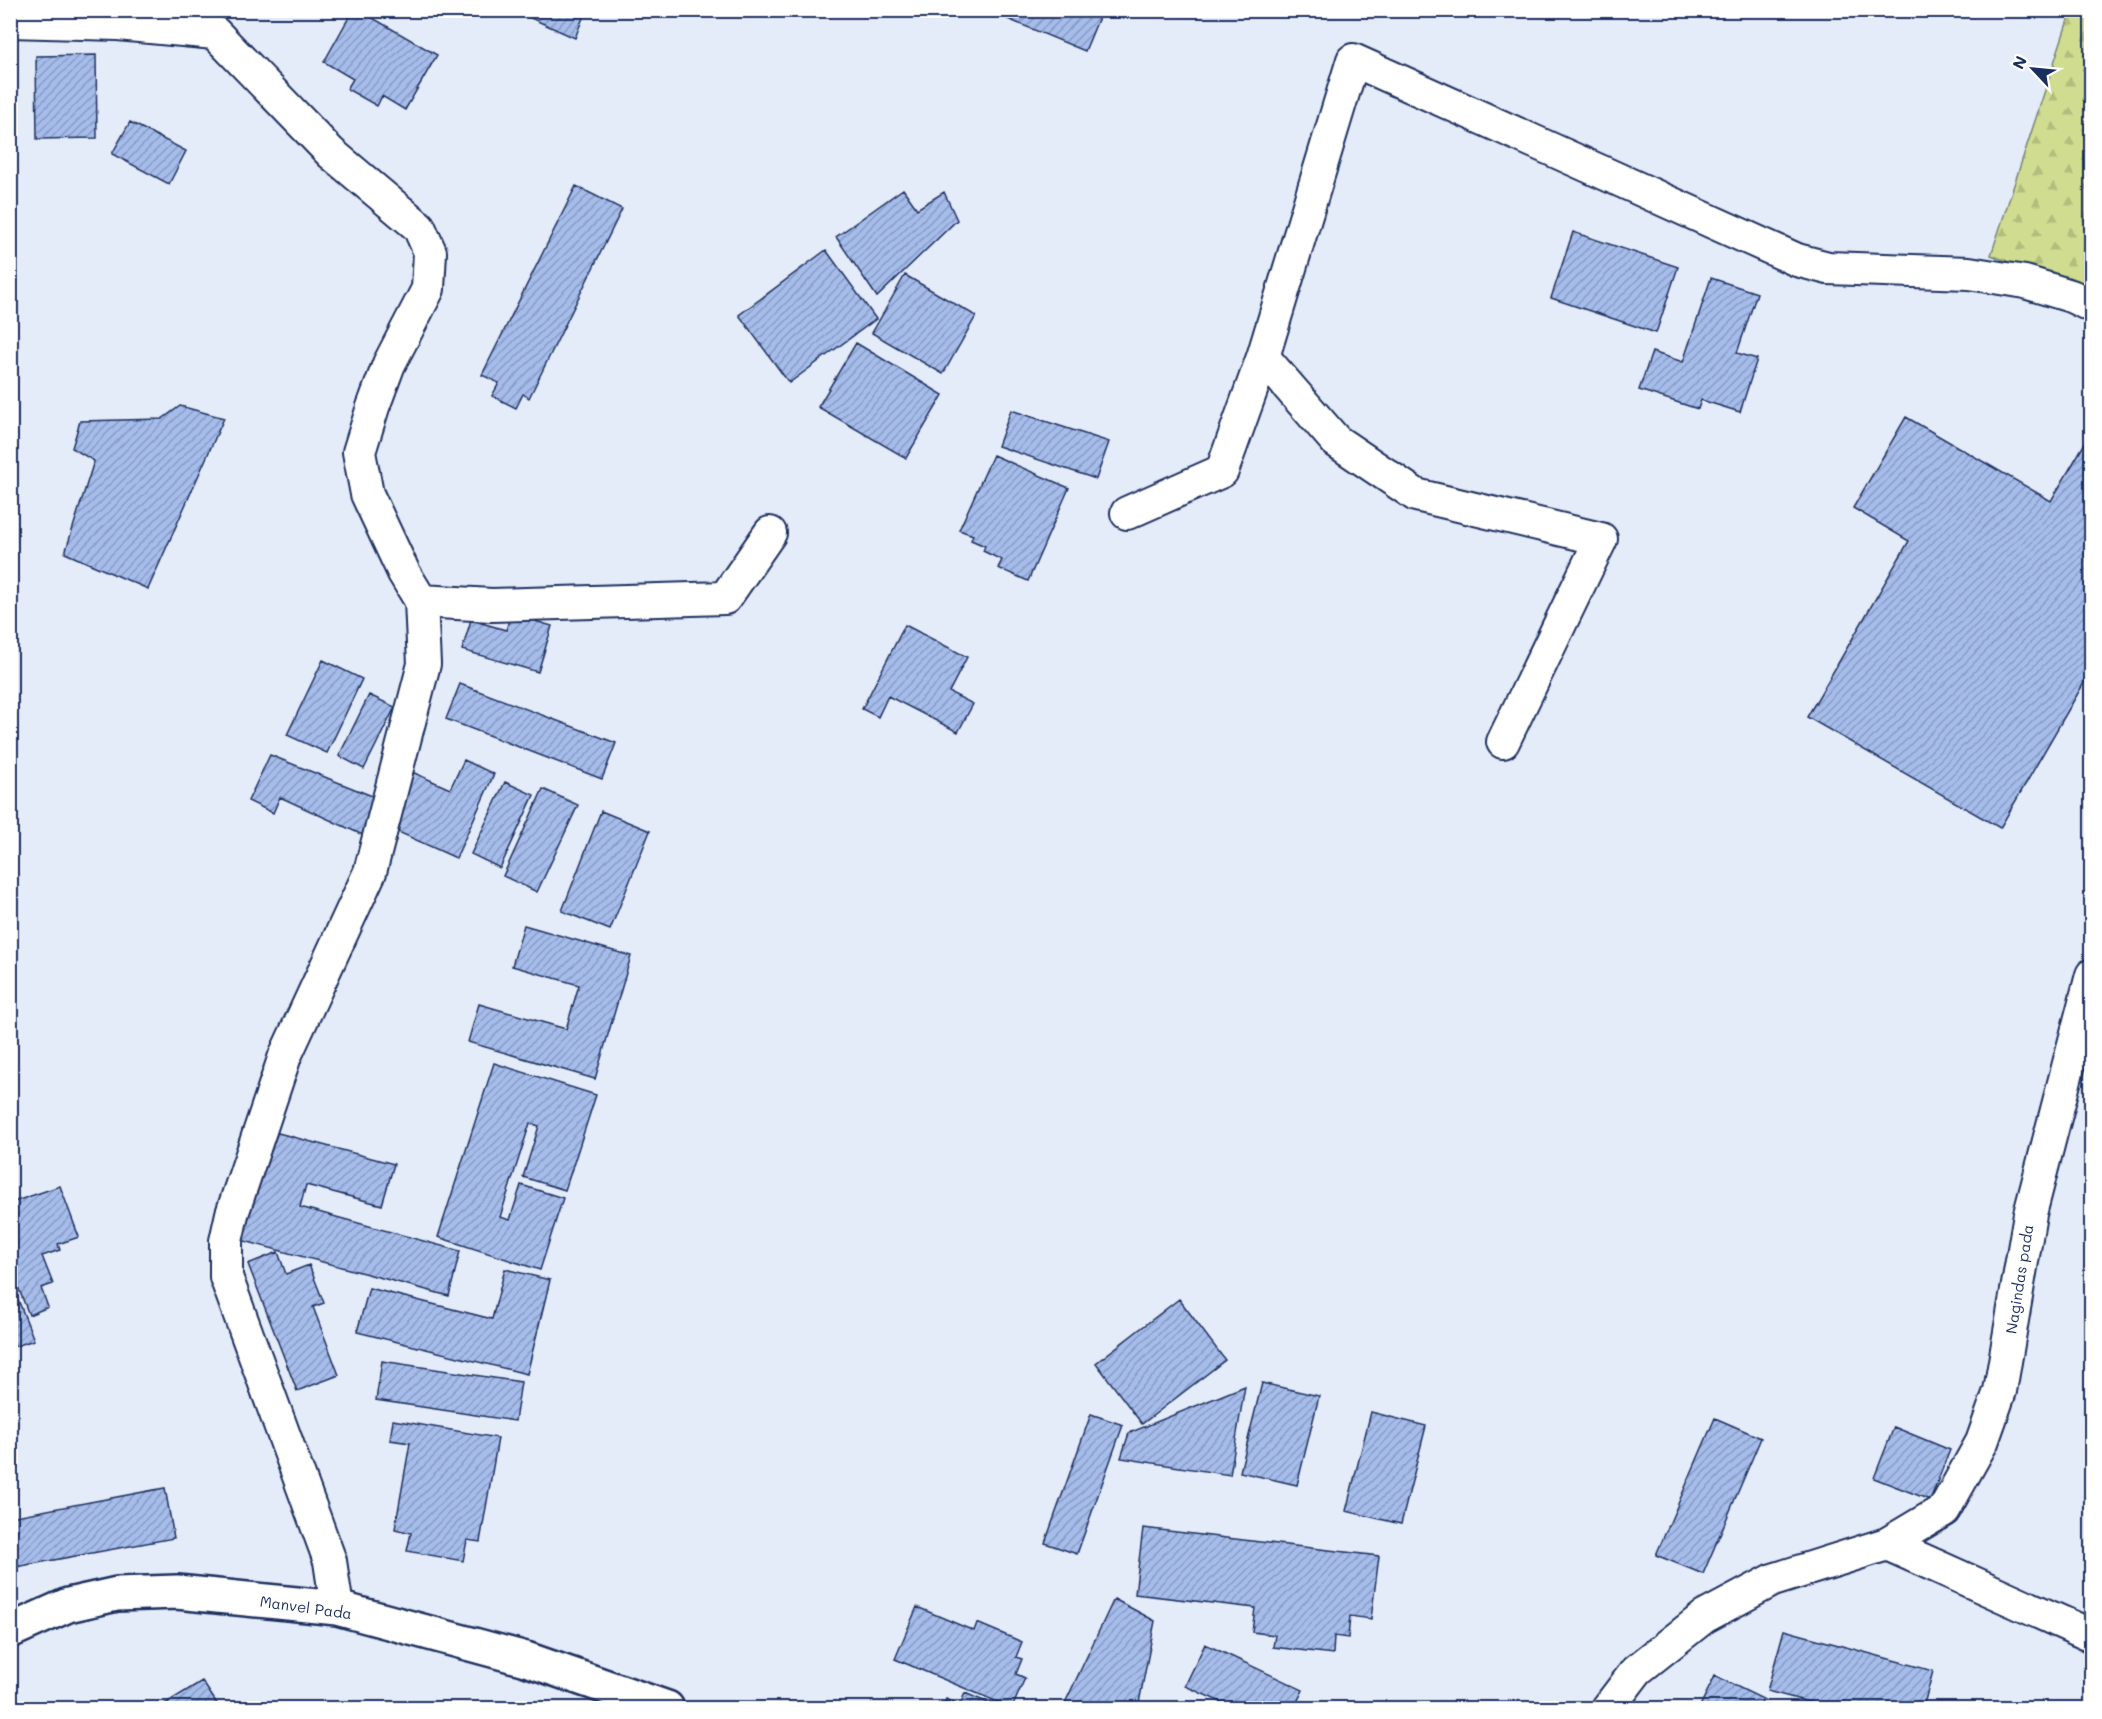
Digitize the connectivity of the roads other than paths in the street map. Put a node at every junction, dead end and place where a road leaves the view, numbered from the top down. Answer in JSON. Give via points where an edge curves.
{"nodes":[{"id":1,"x":10,"y":21,"type":"edge"},
{"id":2,"x":220,"y":22,"type":"edge"},
{"id":3,"x":2091,"y":306,"type":"edge"},
{"id":4,"x":1263,"y":357,"type":"junction"},
{"id":5,"x":1127,"y":513,"type":"dead end"},
{"id":6,"x":770,"y":533,"type":"dead end"},
{"id":7,"x":421,"y":601,"type":"junction"},
{"id":8,"x":1503,"y":742,"type":"dead end"},
{"id":9,"x":2091,"y":975,"type":"edge"},
{"id":10,"x":1887,"y":1544,"type":"junction"},
{"id":11,"x":337,"y":1608,"type":"junction"},
{"id":12,"x":10,"y":1631,"type":"edge"},
{"id":13,"x":2091,"y":1636,"type":"edge"},
{"id":14,"x":667,"y":1708,"type":"edge"},
{"id":15,"x":1608,"y":1708,"type":"edge"}],
"edges":[{"from":1,"to":2,"type":"street"},
{"from":2,"to":7,"type":"street","via":[[331,153],[419,227],[430,252],[428,289],[389,364],[359,452],[367,494]]},
{"from":3,"to":4,"type":"street","via":[[2025,282],[1969,273],[1828,267],[1797,260],[1353,60]]},
{"from":4,"to":5,"type":"street","via":[[1222,471]]},
{"from":4,"to":8,"type":"street","via":[[1336,441],[1416,495],[1601,539]]},
{"from":6,"to":7,"type":"street","via":[[725,598],[492,605]]},
{"from":7,"to":11,"type":"street","via":[[424,664],[370,872],[285,1056],[226,1241],[226,1277],[330,1561]]},
{"from":9,"to":10,"type":"street","name":"Nagindas pada","via":[[2030,1214],[2000,1391],[1982,1442],[1944,1510]]},
{"from":10,"to":13,"type":"street"},
{"from":10,"to":15,"type":"street","name":"Nagindas pada","via":[[1773,1580],[1704,1617],[1637,1670]]},
{"from":11,"to":12,"type":"main road","name":"Manvel Pada","via":[[177,1592],[117,1594],[68,1605]]},
{"from":11,"to":14,"type":"main road","name":"Manvel Pada","via":[[526,1659]]}]}
